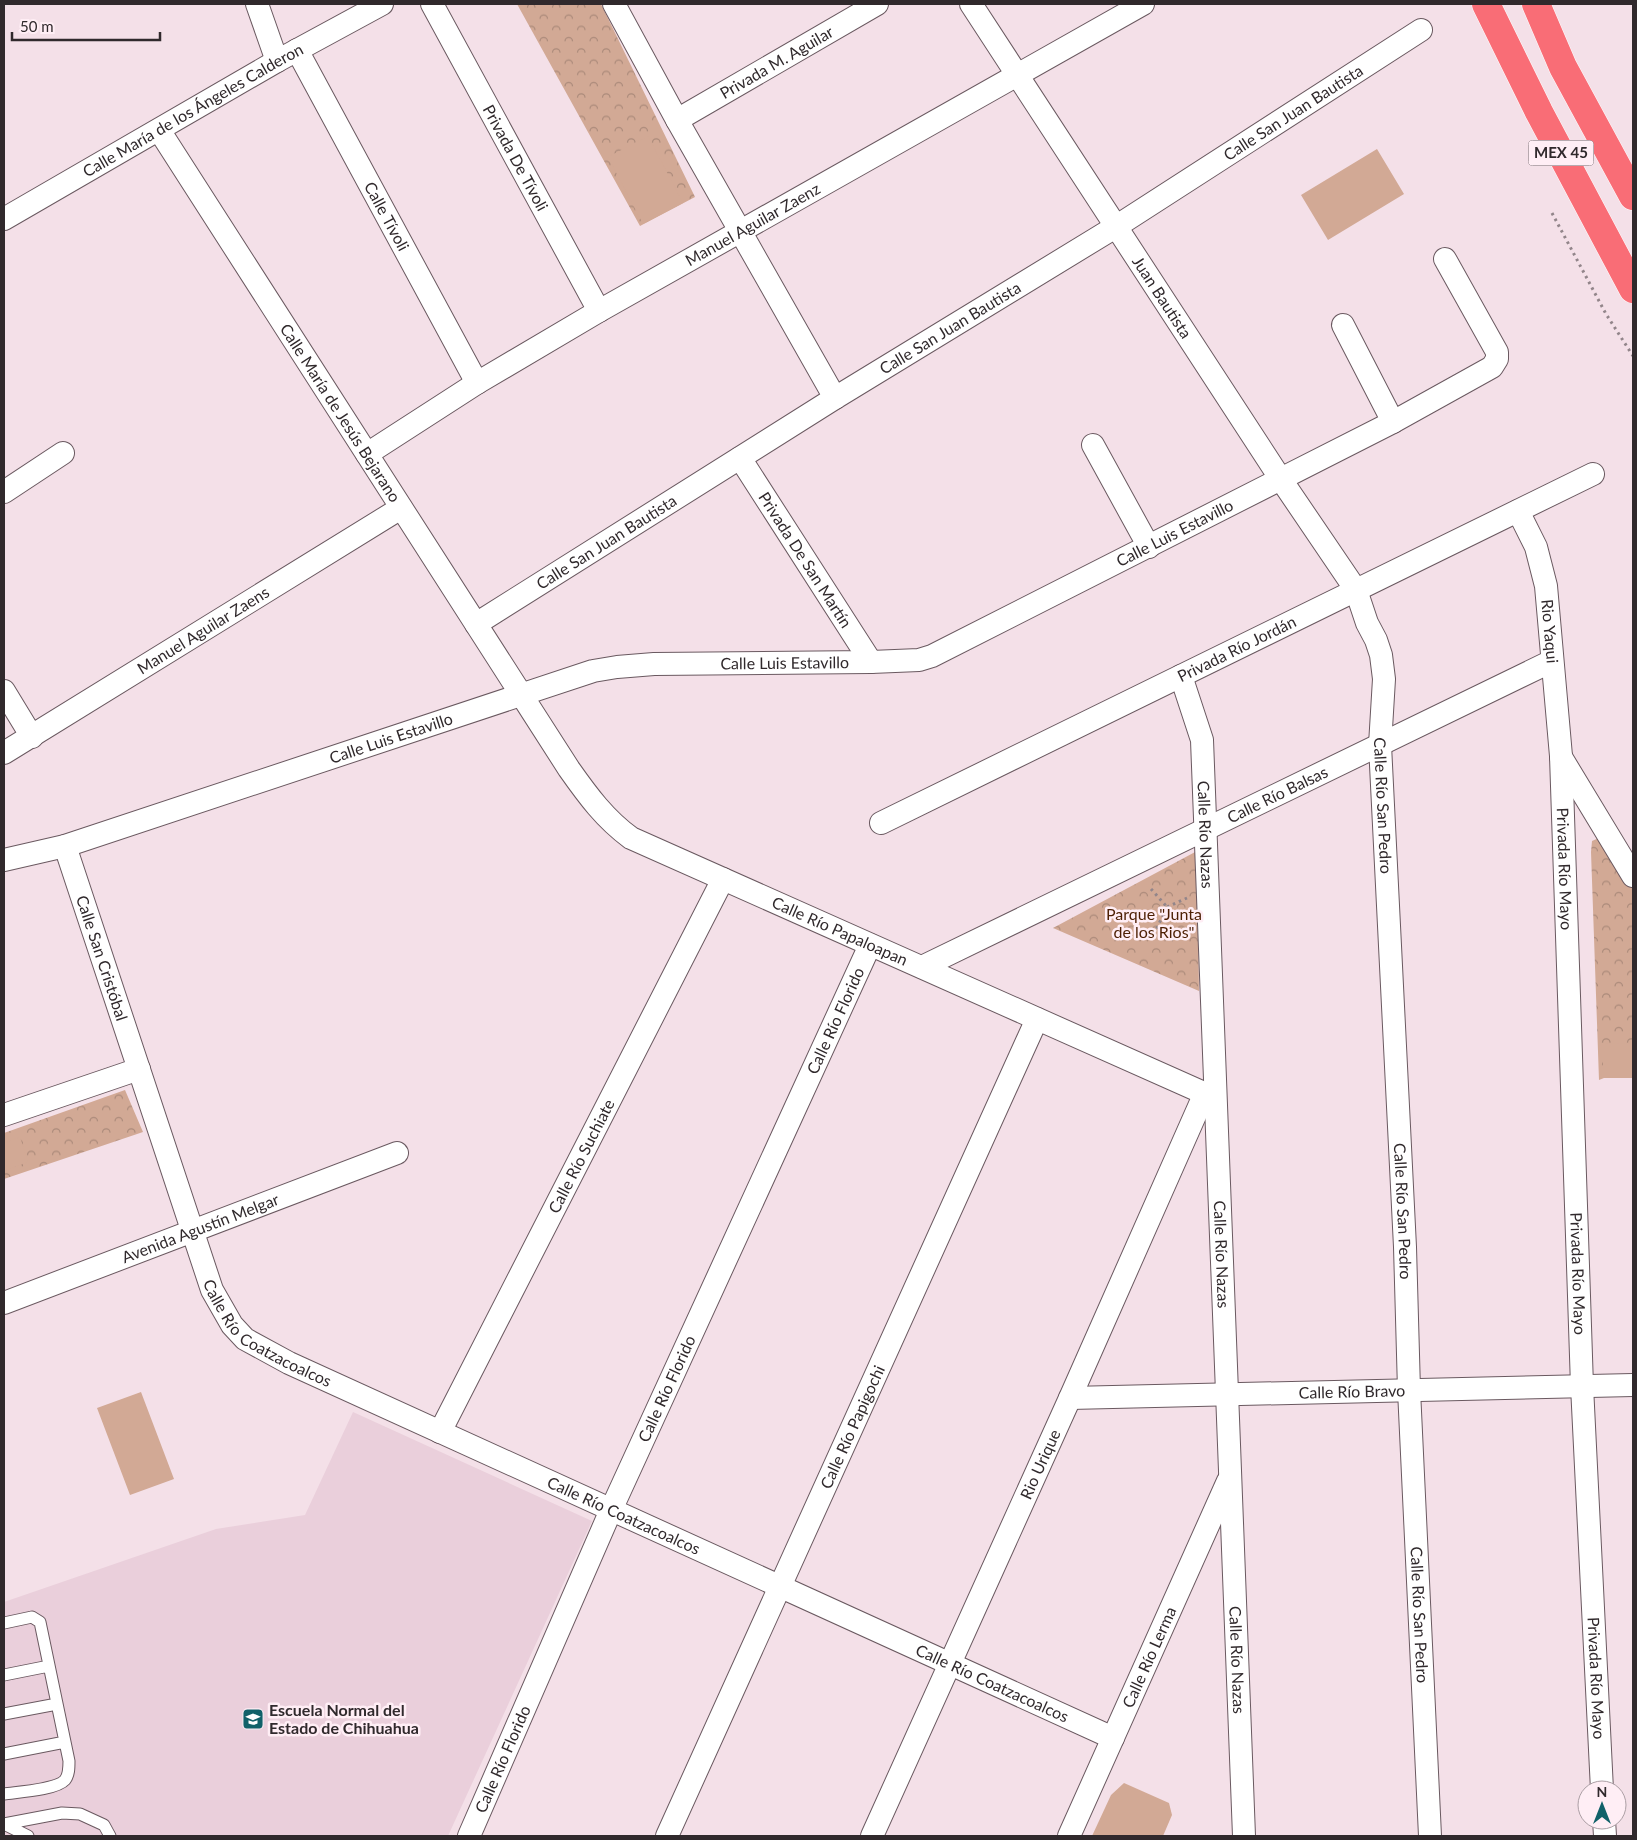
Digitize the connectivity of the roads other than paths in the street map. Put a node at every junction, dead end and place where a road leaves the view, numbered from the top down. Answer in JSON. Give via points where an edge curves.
{"nodes":[{"id":1,"x":257,"y":4,"type":"edge"},
{"id":2,"x":382,"y":4,"type":"edge"},
{"id":3,"x":432,"y":4,"type":"edge"},
{"id":4,"x":877,"y":4,"type":"edge"},
{"id":5,"x":971,"y":4,"type":"edge"},
{"id":6,"x":1143,"y":4,"type":"edge"},
{"id":7,"x":1486,"y":4,"type":"edge"},
{"id":8,"x":1536,"y":4,"type":"edge"},
{"id":9,"x":623,"y":7,"type":"edge"},
{"id":10,"x":1422,"y":30,"type":"dead end"},
{"id":11,"x":297,"y":50,"type":"junction"},
{"id":12,"x":277,"y":61,"type":"junction"},
{"id":13,"x":1018,"y":75,"type":"junction"},
{"id":14,"x":677,"y":120,"type":"junction"},
{"id":15,"x":159,"y":130,"type":"junction"},
{"id":16,"x":1633,"y":196,"type":"edge"},
{"id":17,"x":4,"y":219,"type":"edge"},
{"id":18,"x":1117,"y":226,"type":"junction"},
{"id":19,"x":739,"y":231,"type":"junction"},
{"id":20,"x":1445,"y":259,"type":"dead end"},
{"id":21,"x":1633,"y":289,"type":"edge"},
{"id":22,"x":599,"y":311,"type":"junction"},
{"id":23,"x":1344,"y":325,"type":"dead end"},
{"id":24,"x":476,"y":383,"type":"junction"},
{"id":25,"x":835,"y":398,"type":"junction"},
{"id":26,"x":1393,"y":422,"type":"junction"},
{"id":27,"x":1093,"y":445,"type":"dead end"},
{"id":28,"x":63,"y":453,"type":"dead end"},
{"id":29,"x":367,"y":454,"type":"junction"},
{"id":30,"x":740,"y":458,"type":"junction"},
{"id":31,"x":1593,"y":474,"type":"dead end"},
{"id":32,"x":1280,"y":478,"type":"junction"},
{"id":33,"x":4,"y":492,"type":"edge"},
{"id":34,"x":401,"y":508,"type":"junction"},
{"id":35,"x":1518,"y":511,"type":"junction"},
{"id":36,"x":1149,"y":547,"type":"junction"},
{"id":37,"x":1356,"y":590,"type":"junction"},
{"id":38,"x":476,"y":624,"type":"junction"},
{"id":39,"x":1552,"y":661,"type":"junction"},
{"id":40,"x":871,"y":662,"type":"junction"},
{"id":41,"x":1181,"y":676,"type":"junction"},
{"id":42,"x":4,"y":691,"type":"edge"},
{"id":43,"x":522,"y":695,"type":"junction"},
{"id":44,"x":32,"y":737,"type":"junction"},
{"id":45,"x":1380,"y":745,"type":"junction"},
{"id":46,"x":4,"y":753,"type":"edge"},
{"id":47,"x":1561,"y":756,"type":"junction"},
{"id":48,"x":881,"y":823,"type":"dead end"},
{"id":49,"x":1206,"y":829,"type":"junction"},
{"id":50,"x":65,"y":846,"type":"junction"},
{"id":51,"x":4,"y":860,"type":"edge"},
{"id":52,"x":1633,"y":876,"type":"edge"},
{"id":53,"x":723,"y":879,"type":"junction"},
{"id":54,"x":870,"y":944,"type":"junction"},
{"id":55,"x":922,"y":967,"type":"junction"},
{"id":56,"x":1037,"y":1018,"type":"junction"},
{"id":57,"x":138,"y":1069,"type":"junction"},
{"id":58,"x":1210,"y":1096,"type":"junction"},
{"id":59,"x":4,"y":1115,"type":"edge"},
{"id":60,"x":397,"y":1153,"type":"dead end"},
{"id":61,"x":192,"y":1232,"type":"junction"},
{"id":62,"x":4,"y":1303,"type":"edge"},
{"id":63,"x":1633,"y":1384,"type":"edge"},
{"id":64,"x":1582,"y":1386,"type":"junction"},
{"id":65,"x":1409,"y":1390,"type":"junction"},
{"id":66,"x":1227,"y":1394,"type":"junction"},
{"id":67,"x":1070,"y":1398,"type":"junction"},
{"id":68,"x":440,"y":1432,"type":"junction"},
{"id":69,"x":1230,"y":1477,"type":"junction"},
{"id":70,"x":611,"y":1510,"type":"junction"},
{"id":71,"x":781,"y":1587,"type":"junction"},
{"id":72,"x":4,"y":1623,"type":"edge"},
{"id":73,"x":950,"y":1664,"type":"junction"},
{"id":74,"x":49,"y":1666,"type":"junction"},
{"id":75,"x":4,"y":1675,"type":"edge"},
{"id":76,"x":57,"y":1704,"type":"junction"},
{"id":77,"x":4,"y":1714,"type":"edge"},
{"id":78,"x":1113,"y":1738,"type":"junction"},
{"id":79,"x":65,"y":1742,"type":"junction"},
{"id":80,"x":4,"y":1754,"type":"edge"},
{"id":81,"x":1602,"y":1780,"type":"edge"},
{"id":82,"x":4,"y":1794,"type":"edge"},
{"id":83,"x":4,"y":1824,"type":"edge"},
{"id":84,"x":28,"y":1836,"type":"edge"},
{"id":85,"x":110,"y":1836,"type":"edge"},
{"id":86,"x":469,"y":1836,"type":"edge"},
{"id":87,"x":667,"y":1836,"type":"edge"},
{"id":88,"x":872,"y":1836,"type":"edge"},
{"id":89,"x":1069,"y":1836,"type":"edge"},
{"id":90,"x":1244,"y":1836,"type":"edge"},
{"id":91,"x":1430,"y":1836,"type":"edge"}],
"edges":[{"from":1,"to":12,"type":"street"},
{"from":2,"to":11,"type":"street","name":"Calle María de los Ángeles Calderon"},
{"from":3,"to":22,"type":"street","name":"Privada De Tívoli"},
{"from":4,"to":14,"type":"street","name":"Privada M. Aguilar"},
{"from":5,"to":13,"type":"street","name":"Juan Bautista"},
{"from":6,"to":13,"type":"street","name":"Manuel Aguilar Zaenz"},
{"from":7,"to":21,"type":"highway","number":"MEX 45"},
{"from":8,"to":16,"type":"highway","number":"MEX 45","via":[[1563,67]]},
{"from":9,"to":14,"type":"street"},
{"from":10,"to":18,"type":"street","name":"Calle San Juan Bautista"},
{"from":11,"to":12,"type":"street","name":"Calle María de los Ángeles Calderon"},
{"from":11,"to":24,"type":"street","name":"Calle Tívoli"},
{"from":12,"to":15,"type":"street","name":"Calle María de los Ángeles Calderon"},
{"from":13,"to":18,"type":"street","name":"Juan Bautista"},
{"from":13,"to":19,"type":"street","name":"Manuel Aguilar Zaenz"},
{"from":14,"to":19,"type":"street"},
{"from":15,"to":17,"type":"street","name":"Calle María de los Ángeles Calderon"},
{"from":15,"to":29,"type":"street","name":"Calle María de Jesús Bejarano"},
{"from":18,"to":25,"type":"street","name":"Calle San Juan Bautista"},
{"from":18,"to":32,"type":"street","name":"Juan Bautista"},
{"from":19,"to":22,"type":"street","name":"Manuel Aguilar Zaenz"},
{"from":19,"to":25,"type":"street"},
{"from":20,"to":26,"type":"street","name":"Calle Luis Estavillo","via":[[1498,359],[1492,367]]},
{"from":22,"to":24,"type":"street","name":"Manuel Aguilar Zaenz"},
{"from":23,"to":26,"type":"street"},
{"from":24,"to":29,"type":"street","name":"Manuel Aguilar Zaenz"},
{"from":25,"to":30,"type":"street","name":"Calle San Juan Bautista"},
{"from":26,"to":32,"type":"street","name":"Calle Luis Estavillo"},
{"from":27,"to":36,"type":"street"},
{"from":28,"to":33,"type":"street"},
{"from":29,"to":34,"type":"street","name":"Calle María de Jesús Bejarano"},
{"from":30,"to":38,"type":"street","name":"Calle San Juan Bautista"},
{"from":30,"to":40,"type":"street","name":"Privada De San Martín"},
{"from":31,"to":35,"type":"street","name":"Privada Río Jordán"},
{"from":32,"to":36,"type":"street","name":"Calle Luis Estavillo"},
{"from":32,"to":37,"type":"street","name":"Juan Bautista"},
{"from":34,"to":38,"type":"street","name":"Calle María de Jesús Bejarano"},
{"from":34,"to":44,"type":"street","name":"Manuel Aguilar Zaens"},
{"from":35,"to":37,"type":"street","name":"Privada Río Jordán"},
{"from":35,"to":39,"type":"street","name":"Rio Yaqui","via":[[1536,547],[1546,586]]},
{"from":36,"to":40,"type":"street","name":"Calle Luis Estavillo","via":[[932,656]]},
{"from":37,"to":41,"type":"street","name":"Privada Río Jordán"},
{"from":37,"to":45,"type":"street","name":"Calle Río San Pedro","via":[[1381,655],[1384,679]]},
{"from":38,"to":43,"type":"street","name":"Calle María de Jesús Bejarano"},
{"from":39,"to":45,"type":"street","name":"Calle Río Balsas"},
{"from":39,"to":47,"type":"street","name":"Rio Yaqui"},
{"from":40,"to":43,"type":"street","name":"Calle Luis Estavillo","via":[[618,667],[593,671]]},
{"from":41,"to":48,"type":"street","name":"Privada Río Jordán"},
{"from":41,"to":49,"type":"street","name":"Calle Río Nazas","via":[[1202,740]]},
{"from":42,"to":44,"type":"street"},
{"from":43,"to":50,"type":"street","name":"Calle Luis Estavillo"},
{"from":43,"to":53,"type":"street","name":"Calle Río Papaloapan","via":[[569,769],[613,825],[631,838]]},
{"from":44,"to":46,"type":"street","name":"Manuel Aguilar Zaens"},
{"from":45,"to":49,"type":"street","name":"Calle Río Balsas"},
{"from":45,"to":65,"type":"street","name":"Calle Río San Pedro"},
{"from":47,"to":52,"type":"street"},
{"from":47,"to":64,"type":"street","name":"Privada Río Mayo"},
{"from":49,"to":55,"type":"street","name":"Calle Río Balsas"},
{"from":49,"to":58,"type":"street","name":"Calle Río Nazas"},
{"from":50,"to":51,"type":"street","name":"Calle Luis Estavillo"},
{"from":50,"to":57,"type":"street","name":"Calle San Cristóbal"},
{"from":53,"to":54,"type":"street","name":"Calle Río Papaloapan"},
{"from":53,"to":68,"type":"street","name":"Calle Río Suchiate"},
{"from":54,"to":55,"type":"street","name":"Calle Río Papaloapan"},
{"from":54,"to":70,"type":"street","name":"Calle Río Florido"},
{"from":55,"to":56,"type":"street","name":"Calle Río Papaloapan"},
{"from":56,"to":58,"type":"street","name":"Calle Río Papaloapan"},
{"from":56,"to":71,"type":"street","name":"Calle Río Papigochi"},
{"from":57,"to":59,"type":"street"},
{"from":57,"to":61,"type":"street","name":"Calle San Cristóbal"},
{"from":58,"to":66,"type":"street","name":"Calle Río Nazas"},
{"from":58,"to":67,"type":"street","name":"Rio Urique"},
{"from":60,"to":61,"type":"street","name":"Avenida Agustín Melgar"},
{"from":61,"to":62,"type":"street","name":"Avenida Agustín Melgar"},
{"from":61,"to":68,"type":"street","name":"Calle Río Coatzacoalcos","via":[[212,1290],[232,1325],[245,1339],[289,1364]]},
{"from":63,"to":64,"type":"street","name":"Calle Río Bravo"},
{"from":64,"to":65,"type":"street","name":"Calle Río Bravo"},
{"from":64,"to":81,"type":"street","name":"Privada Río Mayo"},
{"from":65,"to":66,"type":"street","name":"Calle Río Bravo"},
{"from":65,"to":91,"type":"street","name":"Calle Río San Pedro"},
{"from":66,"to":67,"type":"street","name":"Calle Río Bravo"},
{"from":66,"to":69,"type":"street","name":"Calle Río Nazas"},
{"from":67,"to":73,"type":"street","name":"Rio Urique"},
{"from":68,"to":70,"type":"street","name":"Calle Río Coatzacoalcos"},
{"from":69,"to":78,"type":"street","name":"Calle Río Lerma"},
{"from":69,"to":90,"type":"street","name":"Calle Río Nazas"},
{"from":70,"to":71,"type":"street","name":"Calle Río Coatzacoalcos"},
{"from":70,"to":86,"type":"street","name":"Calle Río Florido"},
{"from":71,"to":73,"type":"street","name":"Calle Río Coatzacoalcos"},
{"from":71,"to":87,"type":"street","name":"Calle Río Papigochi"},
{"from":72,"to":74,"type":"lane","via":[[25,1617],[38,1619]]},
{"from":73,"to":78,"type":"street","name":"Calle Río Coatzacoalcos"},
{"from":73,"to":88,"type":"street","name":"Rio Urique"},
{"from":74,"to":75,"type":"lane"},
{"from":74,"to":76,"type":"lane"},
{"from":76,"to":77,"type":"lane"},
{"from":76,"to":79,"type":"lane"},
{"from":78,"to":89,"type":"street","name":"Calle Río Lerma"},
{"from":79,"to":80,"type":"lane"},
{"from":79,"to":82,"type":"lane","via":[[70,1761],[64,1781],[57,1786]]},
{"from":83,"to":84,"type":"lane"},
{"from":83,"to":85,"type":"lane","via":[[62,1813],[80,1814],[104,1825]]}]}
